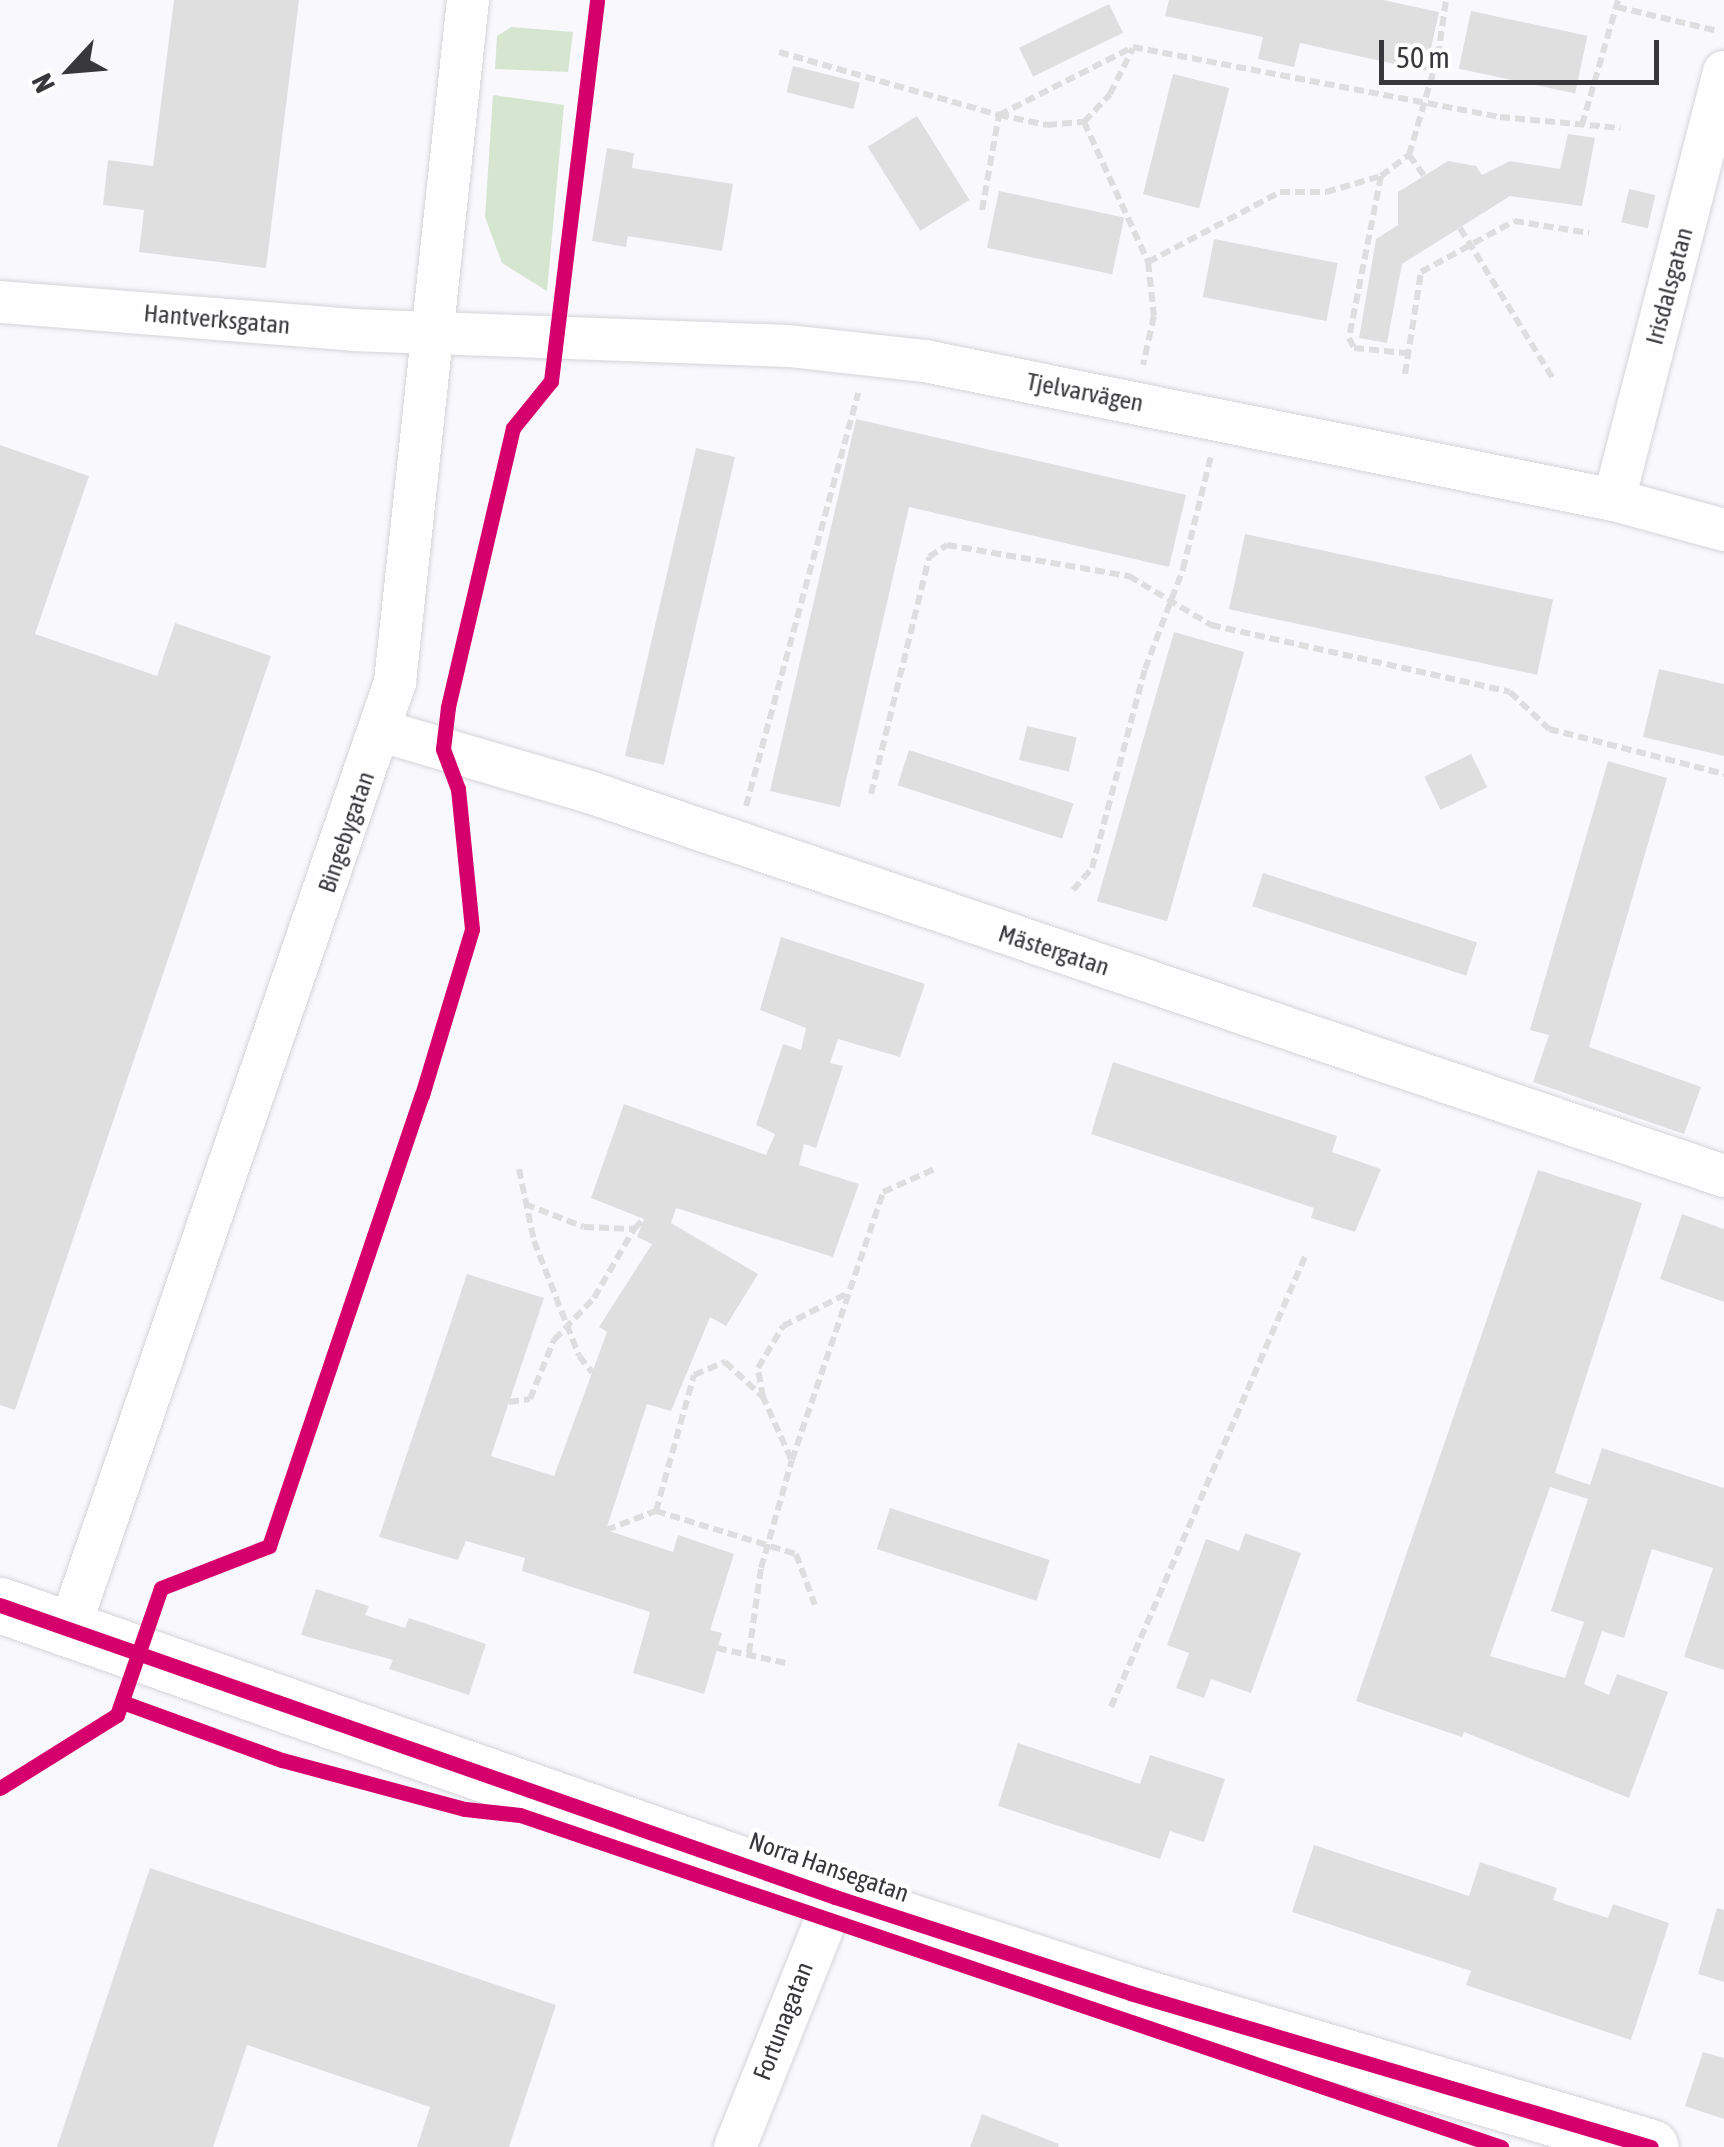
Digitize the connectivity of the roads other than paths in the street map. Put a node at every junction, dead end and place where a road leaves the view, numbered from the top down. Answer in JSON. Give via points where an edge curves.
{"nodes":[{"id":1,"x":468,"y":0,"type":"edge"},
{"id":2,"x":1724,"y":72,"type":"edge"},
{"id":3,"x":0,"y":302,"type":"edge"},
{"id":4,"x":434,"y":332,"type":"junction"},
{"id":5,"x":1614,"y":500,"type":"junction"},
{"id":6,"x":1724,"y":530,"type":"edge"},
{"id":7,"x":382,"y":731,"type":"junction"},
{"id":8,"x":1724,"y":1176,"type":"edge"},
{"id":9,"x":0,"y":1605,"type":"edge"},
{"id":10,"x":69,"y":1629,"type":"junction"},
{"id":11,"x":835,"y":1897,"type":"junction"},
{"id":12,"x":735,"y":2147,"type":"edge"},
{"id":13,"x":1652,"y":2147,"type":"edge"}],
"edges":[{"from":1,"to":4,"type":"street","name":"Bingebygatan"},
{"from":2,"to":5,"type":"street","name":"Irisdalsgatan"},
{"from":3,"to":4,"type":"street","name":"Hantverksgatan"},
{"from":4,"to":5,"type":"street","name":"Tjelvarvägen","via":[[650,337],[868,354],[1219,417]]},
{"from":4,"to":7,"type":"street","name":"Bingebygatan","via":[[395,682]]},
{"from":5,"to":6,"type":"street","name":"Tjelvarvägen"},
{"from":7,"to":8,"type":"street","name":"Mästergatan","via":[[736,841]]},
{"from":7,"to":10,"type":"street","name":"Bingebygatan"},
{"from":9,"to":10,"type":"main road","name":"Norra Hansegatan"},
{"from":10,"to":11,"type":"main road","name":"Norra Hansegatan"},
{"from":11,"to":12,"type":"street","name":"Fortunagatan"},
{"from":11,"to":13,"type":"main road","name":"Norra Hansegatan","via":[[1130,1993]]}]}
